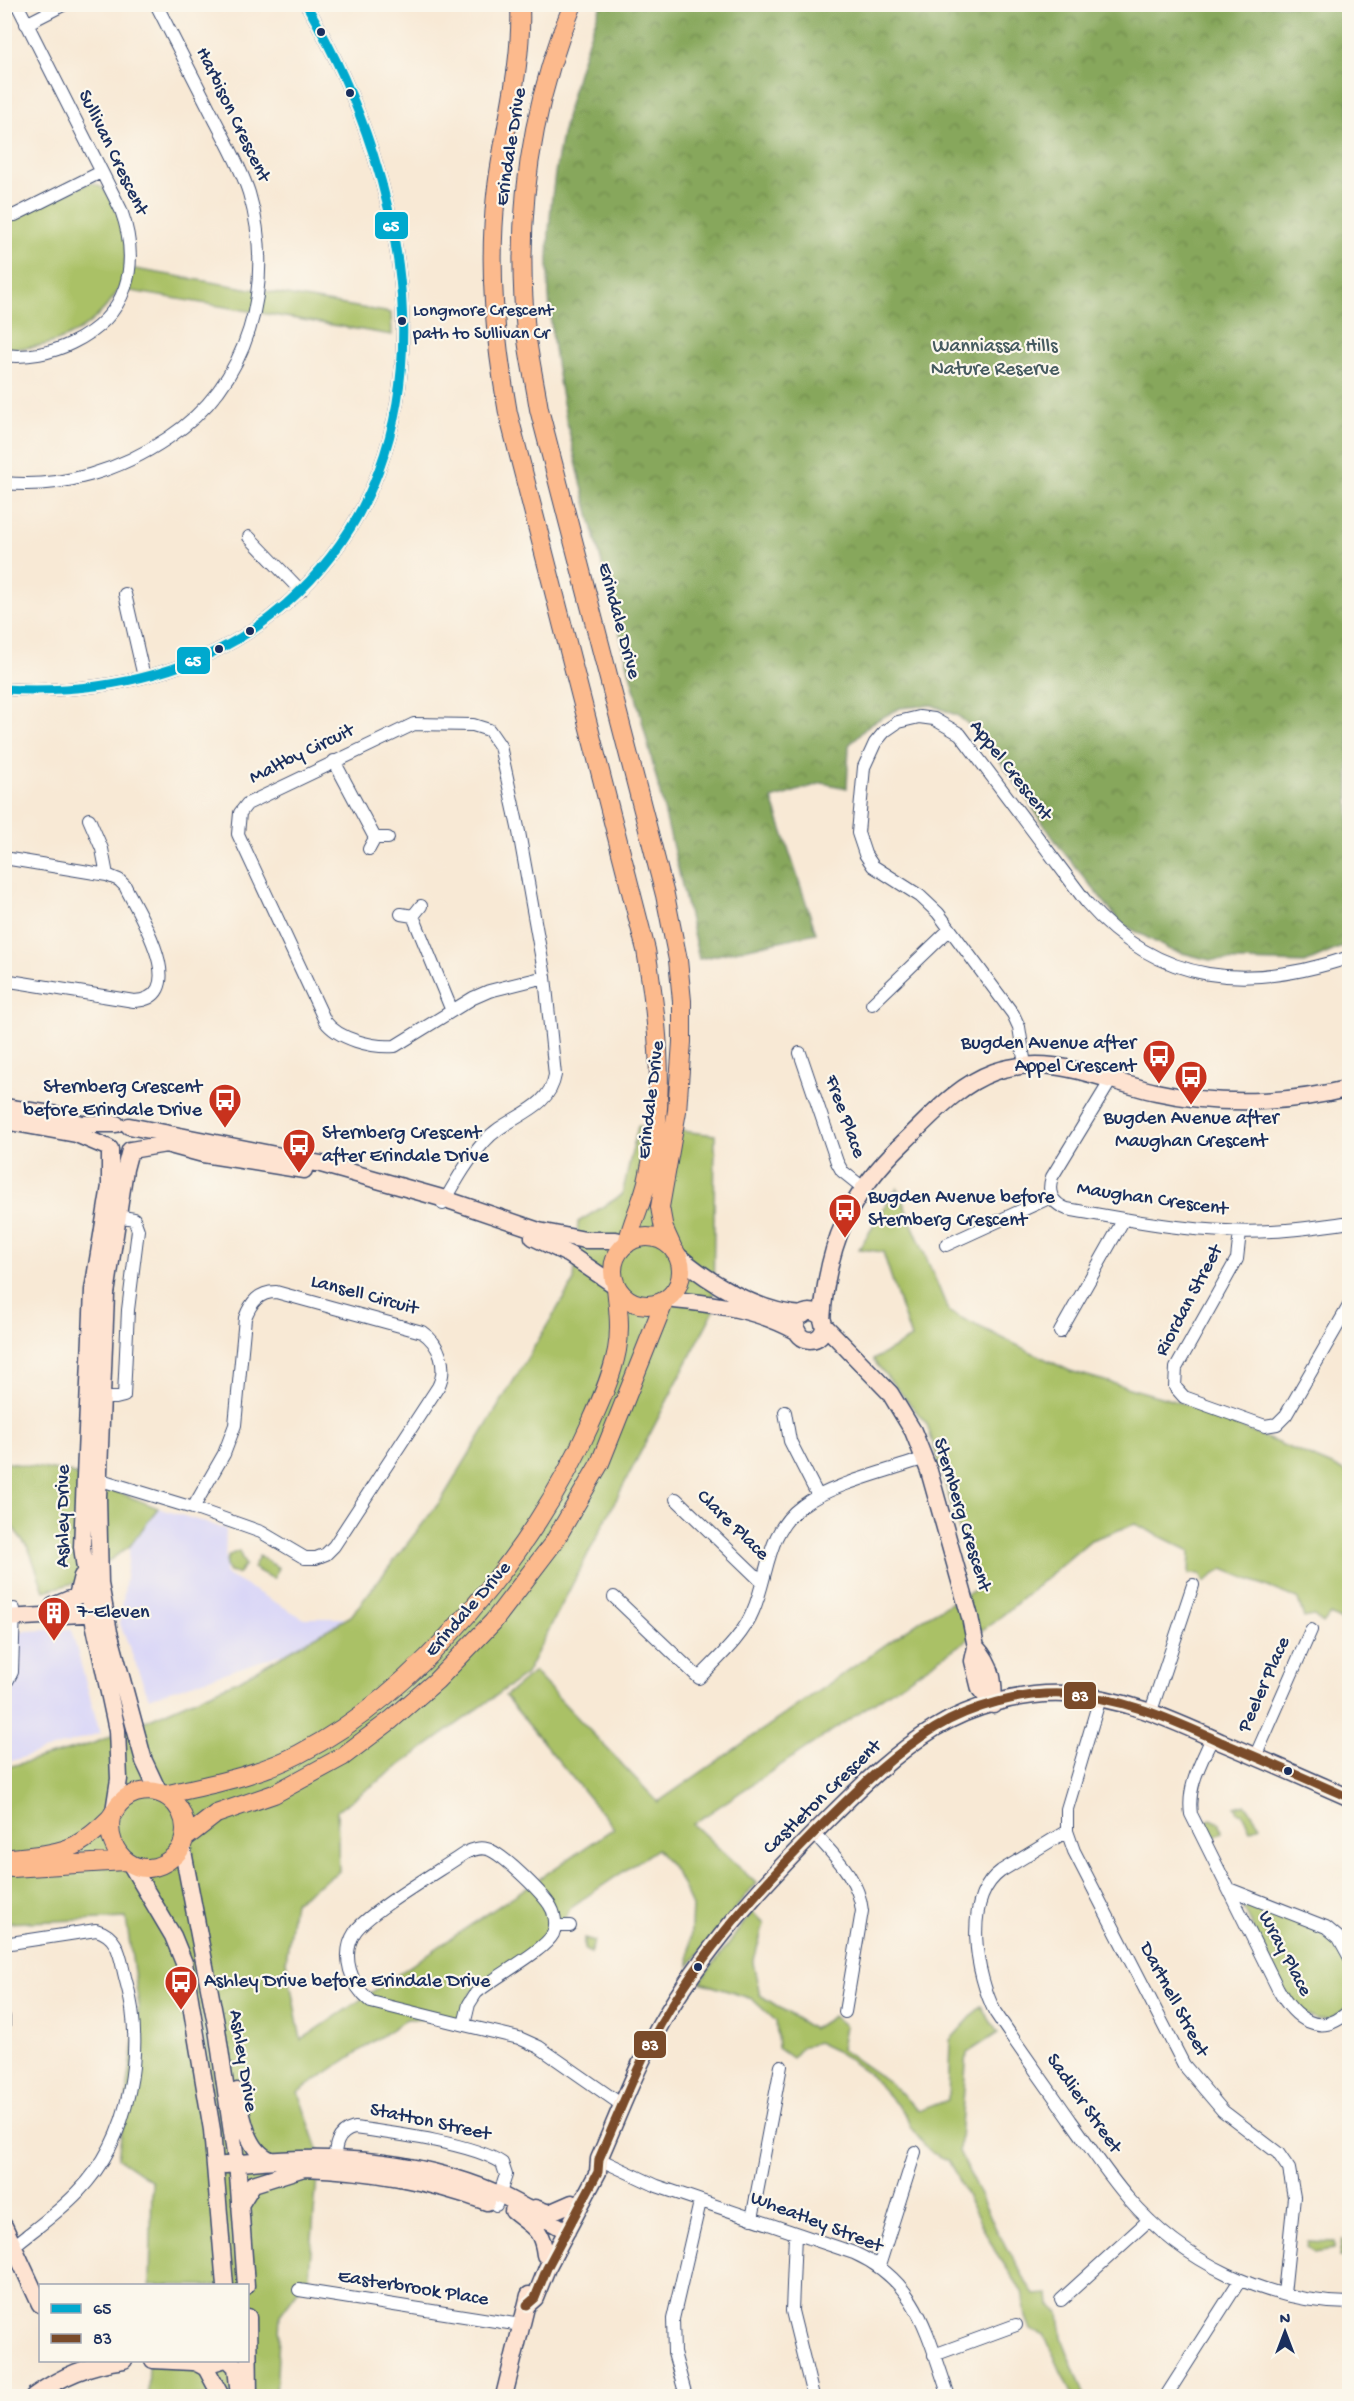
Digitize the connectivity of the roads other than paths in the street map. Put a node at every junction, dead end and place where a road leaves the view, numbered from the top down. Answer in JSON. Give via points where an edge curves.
{"nodes":[{"id":1,"x":17,"y":4,"type":"edge"},
{"id":2,"x":65,"y":4,"type":"edge"},
{"id":3,"x":156,"y":4,"type":"edge"},
{"id":4,"x":306,"y":4,"type":"edge"},
{"id":5,"x":512,"y":4,"type":"edge"},
{"id":6,"x":520,"y":4,"type":"edge"},
{"id":7,"x":562,"y":4,"type":"edge"},
{"id":8,"x":573,"y":4,"type":"edge"},
{"id":9,"x":26,"y":24,"type":"junction"},
{"id":10,"x":510,"y":101,"type":"junction"},
{"id":11,"x":101,"y":172,"type":"junction"},
{"id":12,"x":4,"y":216,"type":"edge"},
{"id":13,"x":4,"y":355,"type":"edge"},
{"id":14,"x":539,"y":409,"type":"junction"},
{"id":15,"x":4,"y":483,"type":"edge"},
{"id":16,"x":249,"y":537,"type":"dead end"},
{"id":17,"x":301,"y":591,"type":"junction"},
{"id":18,"x":125,"y":594,"type":"dead end"},
{"id":19,"x":144,"y":677,"type":"junction"},
{"id":20,"x":4,"y":689,"type":"edge"},
{"id":21,"x":334,"y":762,"type":"junction"},
{"id":22,"x":89,"y":819,"type":"dead end"},
{"id":23,"x":377,"y":842,"type":"dead end"},
{"id":24,"x":4,"y":858,"type":"edge"},
{"id":25,"x":107,"y":874,"type":"junction"},
{"id":26,"x":412,"y":912,"type":"dead end"},
{"id":27,"x":950,"y":929,"type":"junction"},
{"id":28,"x":1350,"y":957,"type":"edge"},
{"id":29,"x":545,"y":977,"type":"junction"},
{"id":30,"x":4,"y":980,"type":"edge"},
{"id":31,"x":872,"y":1004,"type":"dead end"},
{"id":32,"x":452,"y":1011,"type":"junction"},
{"id":33,"x":800,"y":1053,"type":"dead end"},
{"id":34,"x":1025,"y":1065,"type":"junction"},
{"id":35,"x":1111,"y":1080,"type":"junction"},
{"id":36,"x":1350,"y":1088,"type":"edge"},
{"id":37,"x":4,"y":1107,"type":"edge"},
{"id":38,"x":4,"y":1121,"type":"edge"},
{"id":39,"x":123,"y":1125,"type":"junction"},
{"id":40,"x":110,"y":1149,"type":"junction"},
{"id":41,"x":130,"y":1150,"type":"junction"},
{"id":42,"x":361,"y":1178,"type":"junction"},
{"id":43,"x":862,"y":1187,"type":"junction"},
{"id":44,"x":1051,"y":1197,"type":"junction"},
{"id":45,"x":444,"y":1202,"type":"junction"},
{"id":46,"x":111,"y":1215,"type":"junction"},
{"id":47,"x":1124,"y":1219,"type":"junction"},
{"id":48,"x":1350,"y":1222,"type":"edge"},
{"id":49,"x":1240,"y":1232,"type":"junction"},
{"id":50,"x":626,"y":1244,"type":"junction"},
{"id":51,"x":946,"y":1245,"type":"dead end"},
{"id":52,"x":675,"y":1252,"type":"junction"},
{"id":53,"x":616,"y":1286,"type":"junction"},
{"id":54,"x":824,"y":1287,"type":"junction"},
{"id":55,"x":665,"y":1300,"type":"junction"},
{"id":56,"x":1350,"y":1304,"type":"edge"},
{"id":57,"x":804,"y":1314,"type":"junction"},
{"id":58,"x":820,"y":1327,"type":"junction"},
{"id":59,"x":798,"y":1332,"type":"junction"},
{"id":60,"x":1060,"y":1332,"type":"dead end"},
{"id":61,"x":94,"y":1398,"type":"junction"},
{"id":62,"x":785,"y":1412,"type":"dead end"},
{"id":63,"x":925,"y":1458,"type":"junction"},
{"id":64,"x":91,"y":1477,"type":"junction"},
{"id":65,"x":818,"y":1496,"type":"junction"},
{"id":66,"x":676,"y":1499,"type":"dead end"},
{"id":67,"x":193,"y":1508,"type":"junction"},
{"id":68,"x":89,"y":1545,"type":"junction"},
{"id":69,"x":762,"y":1582,"type":"junction"},
{"id":70,"x":1193,"y":1585,"type":"dead end"},
{"id":71,"x":614,"y":1597,"type":"dead end"},
{"id":72,"x":98,"y":1608,"type":"junction"},
{"id":73,"x":57,"y":1611,"type":"junction"},
{"id":74,"x":9,"y":1614,"type":"edge"},
{"id":75,"x":1311,"y":1630,"type":"dead end"},
{"id":76,"x":100,"y":1656,"type":"junction"},
{"id":77,"x":4,"y":1687,"type":"edge"},
{"id":78,"x":987,"y":1687,"type":"junction"},
{"id":79,"x":126,"y":1690,"type":"junction"},
{"id":80,"x":1021,"y":1698,"type":"junction"},
{"id":81,"x":1100,"y":1698,"type":"junction"},
{"id":82,"x":110,"y":1702,"type":"junction"},
{"id":83,"x":993,"y":1705,"type":"junction"},
{"id":84,"x":1150,"y":1711,"type":"junction"},
{"id":85,"x":968,"y":1712,"type":"junction"},
{"id":86,"x":1212,"y":1738,"type":"junction"},
{"id":87,"x":1255,"y":1757,"type":"junction"},
{"id":88,"x":162,"y":1794,"type":"junction"},
{"id":89,"x":1350,"y":1798,"type":"edge"},
{"id":90,"x":112,"y":1814,"type":"junction"},
{"id":91,"x":1067,"y":1831,"type":"junction"},
{"id":92,"x":814,"y":1833,"type":"junction"},
{"id":93,"x":184,"y":1842,"type":"junction"},
{"id":94,"x":4,"y":1859,"type":"edge"},
{"id":95,"x":128,"y":1863,"type":"junction"},
{"id":96,"x":4,"y":1868,"type":"edge"},
{"id":97,"x":1228,"y":1889,"type":"junction"},
{"id":98,"x":555,"y":1926,"type":"junction"},
{"id":99,"x":570,"y":1926,"type":"dead end"},
{"id":100,"x":4,"y":1944,"type":"edge"},
{"id":101,"x":1350,"y":1958,"type":"edge"},
{"id":102,"x":1350,"y":2010,"type":"edge"},
{"id":103,"x":845,"y":2012,"type":"dead end"},
{"id":104,"x":4,"y":2017,"type":"edge"},
{"id":105,"x":464,"y":2025,"type":"junction"},
{"id":106,"x":4,"y":2057,"type":"edge"},
{"id":107,"x":781,"y":2066,"type":"dead end"},
{"id":108,"x":233,"y":2103,"type":"junction"},
{"id":109,"x":622,"y":2105,"type":"junction"},
{"id":110,"x":915,"y":2152,"type":"dead end"},
{"id":111,"x":599,"y":2159,"type":"junction"},
{"id":112,"x":271,"y":2160,"type":"junction"},
{"id":113,"x":334,"y":2164,"type":"junction"},
{"id":114,"x":304,"y":2168,"type":"junction"},
{"id":115,"x":237,"y":2169,"type":"junction"},
{"id":116,"x":216,"y":2172,"type":"junction"},
{"id":117,"x":497,"y":2200,"type":"junction"},
{"id":118,"x":700,"y":2202,"type":"junction"},
{"id":119,"x":572,"y":2203,"type":"junction"},
{"id":120,"x":240,"y":2205,"type":"junction"},
{"id":121,"x":514,"y":2207,"type":"junction"},
{"id":122,"x":753,"y":2219,"type":"junction"},
{"id":123,"x":1149,"y":2220,"type":"junction"},
{"id":124,"x":4,"y":2226,"type":"edge"},
{"id":125,"x":562,"y":2232,"type":"junction"},
{"id":126,"x":795,"y":2234,"type":"junction"},
{"id":127,"x":15,"y":2245,"type":"junction"},
{"id":128,"x":545,"y":2255,"type":"junction"},
{"id":129,"x":879,"y":2266,"type":"junction"},
{"id":130,"x":245,"y":2267,"type":"junction"},
{"id":131,"x":1240,"y":2280,"type":"junction"},
{"id":132,"x":225,"y":2284,"type":"edge"},
{"id":133,"x":240,"y":2284,"type":"edge"},
{"id":134,"x":246,"y":2284,"type":"edge"},
{"id":135,"x":299,"y":2290,"type":"dead end"},
{"id":136,"x":1284,"y":2295,"type":"junction"},
{"id":137,"x":1061,"y":2300,"type":"dead end"},
{"id":138,"x":39,"y":2302,"type":"edge"},
{"id":139,"x":1350,"y":2303,"type":"edge"},
{"id":140,"x":527,"y":2306,"type":"junction"},
{"id":141,"x":521,"y":2325,"type":"junction"},
{"id":142,"x":1016,"y":2325,"type":"dead end"},
{"id":143,"x":934,"y":2355,"type":"junction"},
{"id":144,"x":118,"y":2362,"type":"edge"},
{"id":145,"x":175,"y":2362,"type":"edge"},
{"id":146,"x":210,"y":2362,"type":"edge"},
{"id":147,"x":228,"y":2362,"type":"edge"},
{"id":148,"x":229,"y":2362,"type":"edge"},
{"id":149,"x":249,"y":2362,"type":"edge"},
{"id":150,"x":197,"y":2363,"type":"junction"},
{"id":151,"x":68,"y":2368,"type":"edge"},
{"id":152,"x":34,"y":2397,"type":"edge"},
{"id":153,"x":220,"y":2397,"type":"edge"},
{"id":154,"x":228,"y":2397,"type":"edge"},
{"id":155,"x":239,"y":2397,"type":"edge"},
{"id":156,"x":249,"y":2397,"type":"edge"},
{"id":157,"x":504,"y":2397,"type":"edge"},
{"id":158,"x":686,"y":2397,"type":"edge"},
{"id":159,"x":813,"y":2397,"type":"edge"},
{"id":160,"x":950,"y":2397,"type":"edge"},
{"id":161,"x":1166,"y":2397,"type":"edge"}],
"edges":[{"from":1,"to":9,"type":"street","name":"Sullivan Crescent"},
{"from":2,"to":9,"type":"street"},
{"from":3,"to":15,"type":"street","name":"Harbison Crescent","via":[[238,165],[253,208],[259,289],[246,344],[211,402],[158,445],[81,478]]},
{"from":4,"to":17,"type":"street","via":[[350,92],[375,162],[396,259],[404,353],[394,426],[371,494],[335,554]]},
{"from":5,"to":10,"type":"main road"},
{"from":6,"to":10,"type":"main road","name":"Erindale Drive","via":[[517,63]]},
{"from":7,"to":14,"type":"main road","via":[[534,85],[516,195],[516,283],[521,336]]},
{"from":8,"to":14,"type":"main road","name":"Erindale Drive","via":[[546,82],[525,193],[526,334]]},
{"from":9,"to":11,"type":"street","name":"Sullivan Crescent"},
{"from":10,"to":50,"type":"main road","name":"Erindale Drive","via":[[496,194],[492,256],[501,369],[519,456],[646,950],[658,1034],[660,1103],[654,1153]]},
{"from":11,"to":12,"type":"street","via":[[15,215]]},
{"from":11,"to":13,"type":"street","name":"Sullivan Crescent","via":[[121,210],[130,248],[130,268],[118,304],[101,326],[64,346],[33,355]]},
{"from":14,"to":52,"type":"main road","name":"Erindale Drive","via":[[665,895],[678,960],[681,1076],[660,1207],[664,1229]]},
{"from":16,"to":17,"type":"street"},
{"from":17,"to":19,"type":"street","via":[[266,622],[227,646],[187,665]]},
{"from":18,"to":19,"type":"street"},
{"from":19,"to":20,"type":"street","via":[[92,686]]},
{"from":21,"to":23,"type":"street"},
{"from":21,"to":29,"type":"street","name":"Maltby Circuit","via":[[414,724],[482,726],[492,734],[500,746],[519,832]]},
{"from":21,"to":32,"type":"street","name":"Maltby Circuit","via":[[247,804],[237,825],[325,1021],[344,1036],[390,1046]]},
{"from":22,"to":25,"type":"street","via":[[102,849]]},
{"from":24,"to":25,"type":"street"},
{"from":25,"to":30,"type":"street","via":[[125,886],[160,960],[160,992],[134,1001]]},
{"from":26,"to":32,"type":"street"},
{"from":27,"to":28,"type":"street","name":"Appel Crescent","via":[[920,896],[873,866],[858,833],[867,758],[885,731],[905,720],[934,718],[960,734],[1087,903],[1125,940],[1146,954],[1181,968],[1256,976],[1288,974]]},
{"from":27,"to":31,"type":"street"},
{"from":27,"to":34,"type":"street","name":"Appel Crescent","via":[[1013,1014]]},
{"from":29,"to":32,"type":"street","name":"Maltby Circuit","via":[[489,991]]},
{"from":29,"to":45,"type":"street","name":"Maltby Circuit","via":[[553,1088],[545,1099],[484,1141]]},
{"from":33,"to":43,"type":"street","name":"Free Place","via":[[837,1162]]},
{"from":34,"to":35,"type":"street","via":[[1072,1067]]},
{"from":34,"to":43,"type":"street","via":[[992,1072],[952,1096],[879,1165]]},
{"from":35,"to":36,"type":"street","via":[[1157,1093],[1215,1101],[1283,1100]]},
{"from":35,"to":44,"type":"street","name":"Maughan Crescent","via":[[1052,1177]]},
{"from":37,"to":39,"type":"street","via":[[58,1115],[94,1126]]},
{"from":38,"to":40,"type":"street","via":[[71,1133]]},
{"from":39,"to":40,"type":"street","via":[[106,1134]]},
{"from":39,"to":41,"type":"street","via":[[136,1137]]},
{"from":39,"to":42,"type":"street","via":[[291,1156]]},
{"from":40,"to":41,"type":"street","via":[[118,1153]]},
{"from":40,"to":46,"type":"street","name":"Ashley Drive"},
{"from":41,"to":42,"type":"street","via":[[166,1144],[203,1154]]},
{"from":41,"to":46,"type":"street","name":"Ashley Drive"},
{"from":42,"to":45,"type":"street"},
{"from":43,"to":54,"type":"street","via":[[838,1232]]},
{"from":44,"to":47,"type":"street","name":"Maughan Crescent","via":[[1067,1209]]},
{"from":44,"to":51,"type":"street"},
{"from":45,"to":50,"type":"street","via":[[539,1231]]},
{"from":45,"to":53,"type":"street","via":[[554,1246]]},
{"from":46,"to":61,"type":"street","name":"Ashley Drive"},
{"from":46,"to":61,"type":"street","via":[[134,1219],[138,1230],[128,1310],[124,1396]]},
{"from":47,"to":49,"type":"street","name":"Maughan Crescent"},
{"from":47,"to":60,"type":"street"},
{"from":48,"to":49,"type":"street","name":"Maughan Crescent","via":[[1299,1230]]},
{"from":49,"to":56,"type":"street","name":"Riordan Street","via":[[1237,1259],[1174,1374],[1174,1387],[1184,1397],[1265,1426],[1276,1424],[1286,1415]]},
{"from":50,"to":52,"type":"main road","via":[[652,1238]]},
{"from":50,"to":53,"type":"main road","via":[[614,1260]]},
{"from":52,"to":55,"type":"main road","via":[[681,1275]]},
{"from":52,"to":57,"type":"street","via":[[700,1272],[756,1303],[779,1312]]},
{"from":53,"to":55,"type":"main road","via":[[640,1305]]},
{"from":53,"to":88,"type":"main road","name":"Erindale Drive","via":[[617,1350],[573,1463],[532,1530],[468,1614],[389,1690],[300,1754],[240,1777]]},
{"from":54,"to":57,"type":"street"},
{"from":54,"to":58,"type":"street"},
{"from":55,"to":59,"type":"street","via":[[743,1309]]},
{"from":55,"to":93,"type":"main road","name":"Erindale Drive","via":[[600,1463],[554,1542],[493,1622],[409,1705],[342,1757],[274,1794],[216,1814]]},
{"from":57,"to":58,"type":"street","via":[[813,1313]]},
{"from":57,"to":59,"type":"street","via":[[797,1320]]},
{"from":58,"to":59,"type":"street","via":[[806,1339]]},
{"from":58,"to":63,"type":"street","name":"Sternberg Crescent","via":[[890,1393]]},
{"from":61,"to":64,"type":"street","name":"Ashley Drive"},
{"from":62,"to":65,"type":"street","via":[[790,1441]]},
{"from":63,"to":65,"type":"street"},
{"from":63,"to":78,"type":"street","name":"Sternberg Crescent","via":[[968,1611],[976,1647],[973,1661]]},
{"from":64,"to":67,"type":"street","name":"Lansell Circuit"},
{"from":64,"to":68,"type":"street","name":"Ashley Drive"},
{"from":65,"to":69,"type":"street","via":[[795,1512],[777,1535]]},
{"from":66,"to":69,"type":"street","name":"Clare Place"},
{"from":67,"to":67,"type":"street","name":"Lansell Circuit","via":[[232,1435],[245,1318],[255,1299],[276,1292],[423,1332],[436,1345],[443,1372],[438,1387],[326,1554],[300,1557],[261,1532]]},
{"from":68,"to":72,"type":"street","name":"Ashley Drive"},
{"from":68,"to":73,"type":"street","via":[[77,1596]]},
{"from":69,"to":71,"type":"street","via":[[744,1628],[699,1678]]},
{"from":70,"to":84,"type":"street"},
{"from":72,"to":73,"type":"street"},
{"from":72,"to":76,"type":"street","name":"Ashley Drive"},
{"from":72,"to":79,"type":"street","name":"Ashley Drive"},
{"from":73,"to":74,"type":"street"},
{"from":73,"to":76,"type":"street","via":[[83,1629]]},
{"from":74,"to":77,"type":"street","via":[[12,1672]]},
{"from":75,"to":87,"type":"street","name":"Peeler Place"},
{"from":76,"to":82,"type":"street","name":"Ashley Drive"},
{"from":78,"to":80,"type":"street"},
{"from":78,"to":83,"type":"street","name":"Sternberg Crescent"},
{"from":78,"to":85,"type":"street"},
{"from":79,"to":82,"type":"street"},
{"from":79,"to":88,"type":"street","name":"Ashley Drive","via":[[144,1761]]},
{"from":80,"to":81,"type":"street","name":"Castleton Crescent","via":[[1062,1694]]},
{"from":80,"to":83,"type":"street","name":"Castleton Crescent"},
{"from":81,"to":84,"type":"street","name":"Castleton Crescent"},
{"from":81,"to":91,"type":"street","name":"Dartnell Street","via":[[1070,1795]]},
{"from":82,"to":90,"type":"street","name":"Ashley Drive","via":[[117,1730],[118,1769]]},
{"from":83,"to":85,"type":"street","name":"Castleton Crescent"},
{"from":84,"to":86,"type":"street","name":"Castleton Crescent"},
{"from":85,"to":92,"type":"street","name":"Castleton Crescent","via":[[938,1726],[897,1755]]},
{"from":86,"to":87,"type":"street","name":"Castleton Crescent"},
{"from":86,"to":97,"type":"street","name":"Wray Place","via":[[1189,1799],[1191,1815]]},
{"from":87,"to":89,"type":"street","name":"Castleton Crescent"},
{"from":88,"to":90,"type":"main road","via":[[138,1792]]},
{"from":88,"to":93,"type":"main road","via":[[182,1814]]},
{"from":90,"to":94,"type":"main road","via":[[74,1846]]},
{"from":90,"to":95,"type":"main road","via":[[110,1838]]},
{"from":91,"to":123,"type":"street","name":"Sadlier Street","via":[[989,1881],[981,1903],[978,1933],[980,1974],[1000,2020],[1110,2175]]},
{"from":91,"to":136,"type":"street","name":"Dartnell Street","via":[[1184,2066],[1222,2111],[1278,2153],[1289,2169],[1294,2197]]},
{"from":92,"to":103,"type":"street","via":[[853,1878],[861,1897]]},
{"from":92,"to":109,"type":"street","name":"Castleton Crescent","via":[[698,1966],[667,2012]]},
{"from":93,"to":95,"type":"main road","via":[[166,1863],[154,1867]]},
{"from":93,"to":108,"type":"street","name":"Ashley Drive"},
{"from":95,"to":96,"type":"main road"},
{"from":95,"to":116,"type":"street","name":"Ashley Drive","via":[[173,1936],[184,1963]]},
{"from":97,"to":101,"type":"street","name":"Wray Place","via":[[1326,1927],[1339,1938]]},
{"from":97,"to":102,"type":"street","name":"Wray Place","via":[[1289,2009],[1307,2022],[1318,2024],[1337,2020]]},
{"from":98,"to":99,"type":"street"},
{"from":98,"to":105,"type":"street","via":[[546,1943],[476,1993]]},
{"from":98,"to":105,"type":"street","via":[[550,1904],[500,1856],[486,1849],[465,1853],[362,1923],[350,1943],[348,1956],[352,1978],[362,1994],[382,2006]]},
{"from":100,"to":127,"type":"street","via":[[96,1930],[107,1933],[116,1945],[129,1988],[134,2032],[129,2091],[110,2145],[79,2191]]},
{"from":104,"to":106,"type":"street"},
{"from":105,"to":109,"type":"street","via":[[519,2038],[539,2047]]},
{"from":107,"to":122,"type":"street"},
{"from":108,"to":112,"type":"street","via":[[261,2155]]},
{"from":108,"to":115,"type":"street","name":"Ashley Drive"},
{"from":109,"to":111,"type":"street","name":"Castleton Crescent"},
{"from":110,"to":129,"type":"street"},
{"from":111,"to":118,"type":"street","name":"Wheatley Street"},
{"from":111,"to":119,"type":"street","name":"Castleton Crescent"},
{"from":111,"to":125,"type":"street","name":"Castleton Crescent","via":[[598,2172]]},
{"from":112,"to":113,"type":"street"},
{"from":112,"to":115,"type":"street"},
{"from":113,"to":114,"type":"street"},
{"from":113,"to":117,"type":"street","via":[[377,2161],[420,2169]]},
{"from":113,"to":117,"type":"street","name":"Statton Street","via":[[337,2140],[354,2128],[404,2134],[502,2163],[506,2175]]},
{"from":114,"to":115,"type":"street"},
{"from":114,"to":120,"type":"street","via":[[253,2184]]},
{"from":115,"to":116,"type":"street"},
{"from":115,"to":120,"type":"street","name":"Ashley Drive"},
{"from":116,"to":132,"type":"street","name":"Ashley Drive"},
{"from":117,"to":121,"type":"street"},
{"from":118,"to":122,"type":"street","name":"Wheatley Street"},
{"from":118,"to":158,"type":"street","via":[[673,2319],[674,2353]]},
{"from":119,"to":121,"type":"street","via":[[549,2213]]},
{"from":119,"to":125,"type":"street","name":"Castleton Crescent"},
{"from":120,"to":130,"type":"street","name":"Ashley Drive"},
{"from":121,"to":125,"type":"street"},
{"from":121,"to":128,"type":"street","via":[[537,2229]]},
{"from":122,"to":126,"type":"street","name":"Wheatley Street"},
{"from":123,"to":131,"type":"street","name":"Sadlier Street","via":[[1181,2247]]},
{"from":123,"to":137,"type":"street"},
{"from":124,"to":127,"type":"street"},
{"from":125,"to":128,"type":"street","name":"Castleton Crescent"},
{"from":125,"to":140,"type":"street","name":"Castleton Crescent","via":[[535,2298]]},
{"from":126,"to":129,"type":"street","name":"Wheatley Street","via":[[854,2253]]},
{"from":126,"to":159,"type":"street","via":[[792,2312]]},
{"from":127,"to":138,"type":"street"},
{"from":128,"to":140,"type":"street","name":"Castleton Crescent"},
{"from":129,"to":143,"type":"street","name":"Wheatley Street","via":[[900,2283],[911,2299]]},
{"from":130,"to":133,"type":"street"},
{"from":130,"to":134,"type":"street","name":"Ashley Drive"},
{"from":131,"to":136,"type":"street","name":"Sadlier Street"},
{"from":131,"to":161,"type":"street"},
{"from":135,"to":141,"type":"street","name":"Easterbrook Place"},
{"from":136,"to":139,"type":"street","name":"Sadlier Street"},
{"from":140,"to":141,"type":"street","name":"Castleton Crescent"},
{"from":141,"to":157,"type":"street","name":"Castleton Crescent"},
{"from":142,"to":143,"type":"street"},
{"from":143,"to":160,"type":"street","name":"Wheatley Street"},
{"from":144,"to":151,"type":"street"},
{"from":145,"to":150,"type":"street"},
{"from":146,"to":150,"type":"street"},
{"from":147,"to":154,"type":"street"},
{"from":148,"to":155,"type":"street","via":[[236,2367]]},
{"from":149,"to":156,"type":"street"},
{"from":150,"to":153,"type":"street","via":[[206,2368]]},
{"from":151,"to":152,"type":"street"}]}
